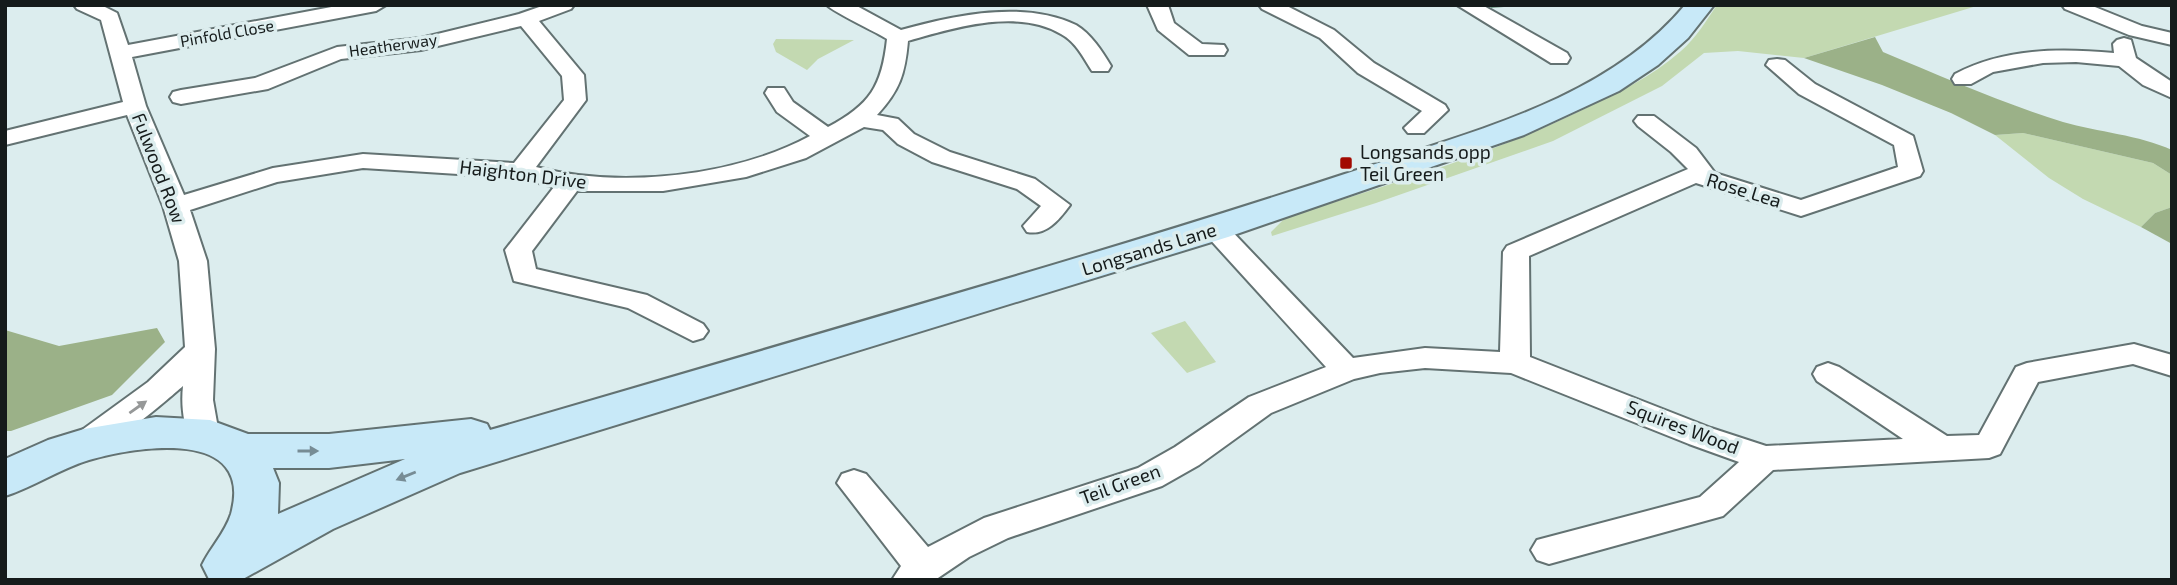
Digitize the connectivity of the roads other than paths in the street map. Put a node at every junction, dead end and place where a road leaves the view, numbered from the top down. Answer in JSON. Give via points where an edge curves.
{"nodes":[{"id":1,"x":84,"y":5,"type":"edge"},
{"id":2,"x":376,"y":5,"type":"edge"},
{"id":3,"x":564,"y":5,"type":"edge"},
{"id":4,"x":837,"y":5,"type":"edge"},
{"id":5,"x":1269,"y":5,"type":"edge"},
{"id":6,"x":1467,"y":5,"type":"edge"},
{"id":7,"x":1700,"y":5,"type":"edge"},
{"id":8,"x":2072,"y":5,"type":"edge"},
{"id":9,"x":1162,"y":6,"type":"edge"},
{"id":10,"x":526,"y":19,"type":"junction"},
{"id":11,"x":2136,"y":32,"type":"junction"},
{"id":12,"x":898,"y":37,"type":"junction"},
{"id":13,"x":2172,"y":39,"type":"edge"},
{"id":14,"x":1216,"y":50,"type":"dead end"},
{"id":15,"x":120,"y":53,"type":"junction"},
{"id":16,"x":1559,"y":58,"type":"dead end"},
{"id":17,"x":2125,"y":60,"type":"junction"},
{"id":18,"x":1777,"y":65,"type":"dead end"},
{"id":19,"x":1100,"y":66,"type":"dead end"},
{"id":20,"x":1964,"y":79,"type":"dead end"},
{"id":21,"x":2172,"y":91,"type":"edge"},
{"id":22,"x":776,"y":93,"type":"dead end"},
{"id":23,"x":181,"y":97,"type":"dead end"},
{"id":24,"x":135,"y":106,"type":"junction"},
{"id":25,"x":861,"y":119,"type":"junction"},
{"id":26,"x":1646,"y":121,"type":"dead end"},
{"id":27,"x":1416,"y":128,"type":"dead end"},
{"id":28,"x":825,"y":137,"type":"junction"},
{"id":29,"x":5,"y":138,"type":"edge"},
{"id":30,"x":522,"y":171,"type":"junction"},
{"id":31,"x":1705,"y":178,"type":"junction"},
{"id":32,"x":570,"y":184,"type":"junction"},
{"id":33,"x":176,"y":206,"type":"junction"},
{"id":34,"x":1036,"y":226,"type":"dead end"},
{"id":35,"x":1215,"y":229,"type":"junction"},
{"id":36,"x":693,"y":331,"type":"dead end"},
{"id":37,"x":200,"y":349,"type":"junction"},
{"id":38,"x":1515,"y":363,"type":"junction"},
{"id":39,"x":2172,"y":366,"type":"edge"},
{"id":40,"x":1348,"y":370,"type":"junction"},
{"id":41,"x":1828,"y":374,"type":"dead end"},
{"id":42,"x":564,"y":424,"type":"junction"},
{"id":43,"x":222,"y":443,"type":"junction"},
{"id":44,"x":82,"y":446,"type":"junction"},
{"id":45,"x":1941,"y":448,"type":"junction"},
{"id":46,"x":1765,"y":458,"type":"junction"},
{"id":47,"x":14,"y":471,"type":"edge"},
{"id":48,"x":854,"y":483,"type":"dead end"},
{"id":49,"x":1549,"y":550,"type":"dead end"},
{"id":50,"x":220,"y":571,"type":"edge"},
{"id":51,"x":917,"y":574,"type":"edge"}],
"edges":[{"from":1,"to":15,"type":"street","name":"Fulwood Row","via":[[110,17]]},
{"from":2,"to":15,"type":"street","name":"Pinfold Close"},
{"from":3,"to":10,"type":"street","name":"Heatherway"},
{"from":4,"to":12,"type":"street"},
{"from":5,"to":27,"type":"street","via":[[1327,33],[1366,68],[1437,110]]},
{"from":6,"to":16,"type":"street"},
{"from":7,"to":35,"type":"main road","name":"Longsands Lane","via":[[1648,59],[1560,109]]},
{"from":8,"to":11,"type":"street"},
{"from":9,"to":14,"type":"street","via":[[1165,26],[1197,50]]},
{"from":10,"to":23,"type":"street","name":"Heatherway","via":[[421,44],[337,53],[260,84]]},
{"from":10,"to":30,"type":"street","via":[[573,75],[575,100]]},
{"from":11,"to":13,"type":"street"},
{"from":11,"to":17,"type":"street","via":[[2123,44]]},
{"from":12,"to":19,"type":"street","via":[[949,23],[1011,15],[1067,29],[1090,49]]},
{"from":12,"to":25,"type":"street","name":"Haighton Drive","via":[[895,67],[885,93]]},
{"from":15,"to":24,"type":"street","name":"Fulwood Row"},
{"from":17,"to":20,"type":"street","via":[[2043,57],[1987,66]]},
{"from":17,"to":21,"type":"street"},
{"from":18,"to":31,"type":"street","name":"Rose Lea","via":[[1807,89],[1905,141],[1911,171],[1801,208]]},
{"from":22,"to":28,"type":"street","via":[[785,107]]},
{"from":24,"to":29,"type":"street"},
{"from":24,"to":33,"type":"street","name":"Fulwood Row"},
{"from":25,"to":28,"type":"street","name":"Haighton Drive"},
{"from":25,"to":34,"type":"street","via":[[890,124],[906,139],[942,157],[1026,184],[1056,205]]},
{"from":26,"to":31,"type":"street","via":[[1692,158]]},
{"from":28,"to":32,"type":"street","name":"Haighton Drive","via":[[797,153],[746,170],[663,184]]},
{"from":30,"to":32,"type":"street","name":"Haighton Drive"},
{"from":30,"to":33,"type":"street","name":"Haighton Drive","via":[[363,162],[273,175]]},
{"from":31,"to":38,"type":"street","name":"Rose Lea","via":[[1695,175],[1516,252]]},
{"from":32,"to":36,"type":"street","via":[[518,250],[524,275],[637,301]]},
{"from":33,"to":37,"type":"street","name":"Fulwood Row","via":[[193,261]]},
{"from":35,"to":40,"type":"street"},
{"from":35,"to":42,"type":"main road","name":"Longsands Lane"},
{"from":37,"to":43,"type":"street","name":"Fulwood Row","via":[[197,400]]},
{"from":44,"to":37,"type":"street","one_way":true,"via":[[150,399],[180,374]]},
{"from":38,"to":40,"type":"street","name":"Squires Wood","via":[[1425,358]]},
{"from":38,"to":46,"type":"street","name":"Squires Wood"},
{"from":39,"to":45,"type":"street","name":"Squires Wood","via":[[2134,354],[2027,374],[1989,446]]},
{"from":40,"to":51,"type":"street","name":"Teil Green","via":[[1261,405],[1150,477],[996,528]]},
{"from":41,"to":45,"type":"street"},
{"from":43,"to":42,"type":"main road","one_way":true,"via":[[329,451]]},
{"from":42,"to":50,"type":"main road","one_way":true,"via":[[401,478],[316,516]]},
{"from":43,"to":44,"type":"main road","via":[[168,431]]},
{"from":43,"to":50,"type":"main road","via":[[255,471],[258,497],[250,529]]},
{"from":44,"to":47,"type":"main road"},
{"from":45,"to":46,"type":"street","name":"Squires Wood"},
{"from":46,"to":49,"type":"street","via":[[1711,507]]},
{"from":48,"to":51,"type":"street","name":"Teil Green"}]}
